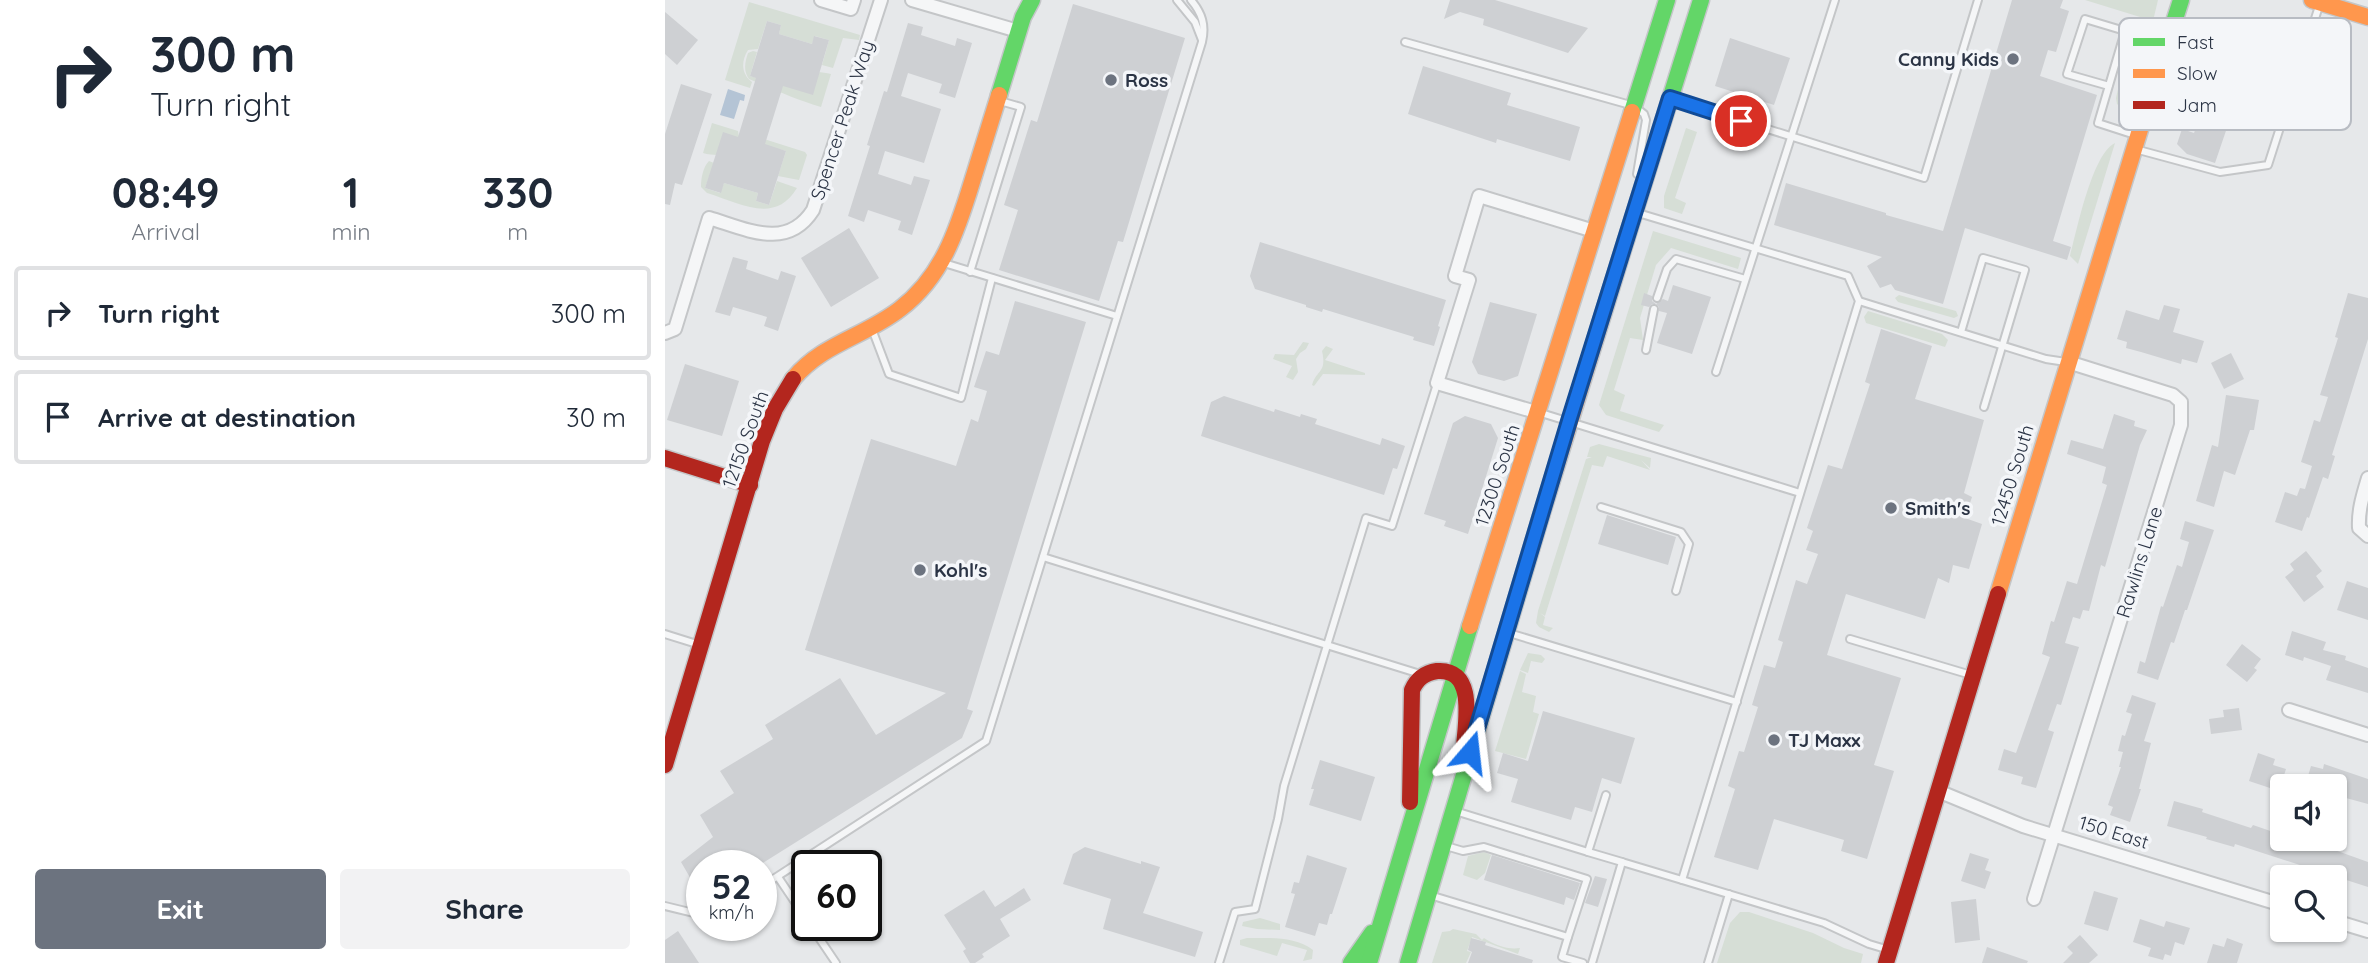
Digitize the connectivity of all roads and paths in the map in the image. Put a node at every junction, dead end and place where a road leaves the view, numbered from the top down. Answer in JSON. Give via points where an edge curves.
{"nodes":[{"id":1,"x":821,"y":0,"type":"edge"},
{"id":2,"x":881,"y":0,"type":"edge"},
{"id":3,"x":912,"y":0,"type":"edge"},
{"id":4,"x":1032,"y":0,"type":"edge"},
{"id":5,"x":1177,"y":0,"type":"edge"},
{"id":6,"x":1191,"y":0,"type":"edge"},
{"id":7,"x":1667,"y":0,"type":"edge"},
{"id":8,"x":1701,"y":0,"type":"edge"},
{"id":9,"x":1835,"y":0,"type":"edge"},
{"id":10,"x":1978,"y":0,"type":"edge"},
{"id":11,"x":2181,"y":0,"type":"edge"},
{"id":12,"x":2324,"y":2,"type":"edge"},
{"id":13,"x":853,"y":5,"type":"edge"},
{"id":14,"x":2175,"y":18,"type":"edge"},
{"id":15,"x":2368,"y":18,"type":"edge"},
{"id":16,"x":2119,"y":29,"type":"edge"},
{"id":17,"x":1018,"y":31,"type":"junction"},
{"id":18,"x":1202,"y":42,"type":"junction"},
{"id":19,"x":1405,"y":42,"type":"dead end"},
{"id":20,"x":2119,"y":52,"type":"edge"},
{"id":21,"x":2109,"y":86,"type":"junction"},
{"id":22,"x":1670,"y":98,"type":"junction"},
{"id":23,"x":997,"y":100,"type":"junction"},
{"id":24,"x":1634,"y":106,"type":"junction"},
{"id":25,"x":2139,"y":130,"type":"edge"},
{"id":26,"x":2280,"y":130,"type":"edge"},
{"id":27,"x":1790,"y":137,"type":"junction"},
{"id":28,"x":2135,"y":142,"type":"junction"},
{"id":29,"x":1635,"y":212,"type":"junction"},
{"id":30,"x":1594,"y":231,"type":"junction"},
{"id":31,"x":1754,"y":249,"type":"junction"},
{"id":32,"x":942,"y":262,"type":"junction"},
{"id":33,"x":970,"y":272,"type":"junction"},
{"id":34,"x":992,"y":278,"type":"junction"},
{"id":35,"x":1745,"y":279,"type":"junction"},
{"id":36,"x":1657,"y":298,"type":"dead end"},
{"id":37,"x":1860,"y":301,"type":"junction"},
{"id":38,"x":1654,"y":309,"type":"dead end"},
{"id":39,"x":1117,"y":316,"type":"junction"},
{"id":40,"x":871,"y":327,"type":"junction"},
{"id":41,"x":1961,"y":332,"type":"junction"},
{"id":42,"x":665,"y":333,"type":"edge"},
{"id":43,"x":2003,"y":345,"type":"junction"},
{"id":44,"x":1646,"y":351,"type":"dead end"},
{"id":45,"x":2068,"y":362,"type":"junction"},
{"id":46,"x":1716,"y":372,"type":"dead end"},
{"id":47,"x":1437,"y":383,"type":"junction"},
{"id":48,"x":1984,"y":407,"type":"dead end"},
{"id":49,"x":1539,"y":413,"type":"junction"},
{"id":50,"x":1569,"y":421,"type":"junction"},
{"id":51,"x":665,"y":458,"type":"edge"},
{"id":52,"x":2368,"y":478,"type":"edge"},
{"id":53,"x":750,"y":485,"type":"junction"},
{"id":54,"x":1800,"y":493,"type":"junction"},
{"id":55,"x":1601,"y":507,"type":"dead end"},
{"id":56,"x":2364,"y":532,"type":"edge"},
{"id":57,"x":1043,"y":557,"type":"junction"},
{"id":58,"x":1676,"y":591,"type":"dead end"},
{"id":59,"x":1507,"y":632,"type":"junction"},
{"id":60,"x":665,"y":634,"type":"edge"},
{"id":61,"x":1850,"y":639,"type":"dead end"},
{"id":62,"x":702,"y":645,"type":"junction"},
{"id":63,"x":1328,"y":646,"type":"junction"},
{"id":64,"x":1455,"y":674,"type":"junction"},
{"id":65,"x":1422,"y":675,"type":"junction"},
{"id":66,"x":1973,"y":676,"type":"junction"},
{"id":67,"x":1737,"y":702,"type":"junction"},
{"id":68,"x":2289,"y":710,"type":"dead end"},
{"id":69,"x":2368,"y":735,"type":"edge"},
{"id":70,"x":665,"y":765,"type":"edge"},
{"id":71,"x":1463,"y":776,"type":"junction"},
{"id":72,"x":1938,"y":791,"type":"junction"},
{"id":73,"x":1607,"y":795,"type":"dead end"},
{"id":74,"x":1454,"y":811,"type":"junction"},
{"id":75,"x":1410,"y":829,"type":"junction"},
{"id":76,"x":2054,"y":836,"type":"junction"},
{"id":77,"x":1443,"y":845,"type":"junction"},
{"id":78,"x":1588,"y":852,"type":"junction"},
{"id":79,"x":1622,"y":862,"type":"junction"},
{"id":80,"x":778,"y":877,"type":"joint"},
{"id":81,"x":1682,"y":880,"type":"junction"},
{"id":82,"x":1428,"y":894,"type":"junction"},
{"id":83,"x":1730,"y":894,"type":"junction"},
{"id":84,"x":791,"y":896,"type":"edge"},
{"id":85,"x":2034,"y":899,"type":"dead end"},
{"id":86,"x":2270,"y":901,"type":"edge"},
{"id":87,"x":665,"y":906,"type":"edge"},
{"id":88,"x":686,"y":911,"type":"edge"},
{"id":89,"x":2347,"y":925,"type":"edge"},
{"id":90,"x":1379,"y":928,"type":"junction"},
{"id":91,"x":2368,"y":931,"type":"edge"},
{"id":92,"x":1568,"y":937,"type":"junction"},
{"id":93,"x":821,"y":941,"type":"edge"},
{"id":94,"x":1887,"y":957,"type":"edge"},
{"id":95,"x":836,"y":963,"type":"edge"},
{"id":96,"x":1219,"y":963,"type":"edge"},
{"id":97,"x":1352,"y":963,"type":"edge"},
{"id":98,"x":1369,"y":963,"type":"edge"},
{"id":99,"x":1408,"y":963,"type":"edge"},
{"id":100,"x":1583,"y":963,"type":"edge"},
{"id":101,"x":1592,"y":963,"type":"edge"},
{"id":102,"x":1708,"y":963,"type":"edge"}],
"edges":[{"from":1,"to":13,"type":"street"},
{"from":2,"to":42,"type":"street","name":"Spencer Peak Way","via":[[813,210],[798,227],[776,235],[709,218],[675,329]]},
{"from":3,"to":17,"type":"street"},
{"from":4,"to":17,"type":"main road","name":"12150 South"},
{"from":5,"to":18,"type":"lane","via":[[1195,22]]},
{"from":6,"to":18,"type":"lane","via":[[1203,18]]},
{"from":7,"to":24,"type":"main road","name":"12300 South"},
{"from":8,"to":22,"type":"main road"},
{"from":9,"to":27,"type":"lane"},
{"from":10,"to":27,"type":"lane","via":[[1924,178]]},
{"from":11,"to":14,"type":"main road","name":"12450 South"},
{"from":12,"to":15,"type":"main road"},
{"from":16,"to":21,"type":"lane","via":[[2085,19],[2067,74]]},
{"from":17,"to":23,"type":"main road","name":"12150 South"},
{"from":18,"to":39,"type":"lane"},
{"from":19,"to":24,"type":"lane"},
{"from":20,"to":21,"type":"lane"},
{"from":21,"to":28,"type":"lane","via":[[2098,123]]},
{"from":22,"to":27,"type":"lane"},
{"from":22,"to":29,"type":"main road"},
{"from":23,"to":32,"type":"main road","name":"12150 South","via":[[955,236]]},
{"from":23,"to":33,"type":"lane","via":[[1021,107]]},
{"from":24,"to":29,"type":"lane","via":[[1646,120]]},
{"from":24,"to":30,"type":"main road","name":"12300 South"},
{"from":25,"to":28,"type":"main road","name":"12450 South"},
{"from":26,"to":28,"type":"lane","via":[[2268,165],[2220,172]]},
{"from":27,"to":31,"type":"lane"},
{"from":28,"to":45,"type":"main road","name":"12450 South"},
{"from":29,"to":31,"type":"lane"},
{"from":29,"to":50,"type":"main road"},
{"from":30,"to":47,"type":"street","via":[[1479,196],[1455,276],[1469,280]]},
{"from":30,"to":49,"type":"main road","name":"12300 South"},
{"from":31,"to":35,"type":"lane"},
{"from":31,"to":37,"type":"lane","via":[[1848,276]]},
{"from":32,"to":33,"type":"lane"},
{"from":32,"to":40,"type":"main road","name":"12150 South","via":[[905,306]]},
{"from":33,"to":34,"type":"lane"},
{"from":34,"to":39,"type":"lane"},
{"from":34,"to":40,"type":"lane","via":[[961,398],[889,374]]},
{"from":35,"to":36,"type":"lane","via":[[1676,259],[1667,269]]},
{"from":35,"to":46,"type":"lane"},
{"from":37,"to":41,"type":"lane"},
{"from":37,"to":54,"type":"lane"},
{"from":38,"to":44,"type":"lane"},
{"from":39,"to":57,"type":"lane"},
{"from":40,"to":53,"type":"main road","name":"12150 South","via":[[829,347],[788,385],[769,422]]},
{"from":41,"to":43,"type":"lane"},
{"from":41,"to":43,"type":"lane","via":[[1983,257],[2025,270]]},
{"from":43,"to":45,"type":"lane"},
{"from":43,"to":48,"type":"lane"},
{"from":45,"to":66,"type":"main road","name":"12450 South"},
{"from":45,"to":76,"type":"street","name":"Rawlins Lane","via":[[2173,395],[2181,402],[2182,412]]},
{"from":47,"to":49,"type":"street"},
{"from":47,"to":63,"type":"lane","via":[[1392,526],[1366,518]]},
{"from":49,"to":50,"type":"lane"},
{"from":49,"to":64,"type":"main road","name":"12300 South"},
{"from":50,"to":54,"type":"lane"},
{"from":50,"to":59,"type":"main road"},
{"from":51,"to":53,"type":"main road"},
{"from":52,"to":56,"type":"street","via":[[2360,505]]},
{"from":53,"to":62,"type":"main road","name":"12150 South"},
{"from":54,"to":67,"type":"lane"},
{"from":55,"to":58,"type":"lane","via":[[1681,531],[1689,544]]},
{"from":57,"to":63,"type":"lane"},
{"from":57,"to":80,"type":"lane","via":[[986,741]]},
{"from":59,"to":67,"type":"lane"},
{"from":59,"to":71,"type":"main road"},
{"from":60,"to":62,"type":"lane"},
{"from":61,"to":66,"type":"lane"},
{"from":62,"to":70,"type":"main road","name":"12150 South"},
{"from":63,"to":65,"type":"lane"},
{"from":63,"to":96,"type":"lane","via":[[1284,786],[1255,909],[1235,912]]},
{"from":64,"to":65,"type":"main road","via":[[1440,670]]},
{"from":64,"to":71,"type":"main road","via":[[1466,692]]},
{"from":64,"to":75,"type":"main road","name":"12300 South"},
{"from":65,"to":75,"type":"main road","via":[[1412,690]]},
{"from":66,"to":72,"type":"main road","name":"12450 South"},
{"from":67,"to":81,"type":"lane"},
{"from":68,"to":69,"type":"street"},
{"from":71,"to":74,"type":"main road"},
{"from":72,"to":76,"type":"street","name":"150 East"},
{"from":72,"to":94,"type":"main road","name":"12450 South"},
{"from":73,"to":78,"type":"lane"},
{"from":74,"to":77,"type":"main road"},
{"from":74,"to":78,"type":"lane"},
{"from":75,"to":90,"type":"main road","name":"12300 South"},
{"from":76,"to":85,"type":"street","name":"Rawlins Lane"},
{"from":76,"to":86,"type":"street","name":"150 East"},
{"from":77,"to":82,"type":"main road"},
{"from":77,"to":92,"type":"lane","via":[[1463,851],[1484,847],[1587,878]]},
{"from":78,"to":79,"type":"lane"},
{"from":79,"to":81,"type":"lane"},
{"from":79,"to":101,"type":"lane"},
{"from":80,"to":84,"type":"lane"},
{"from":81,"to":83,"type":"lane"},
{"from":82,"to":92,"type":"lane"},
{"from":82,"to":99,"type":"main road"},
{"from":83,"to":94,"type":"lane","via":[[1824,923]]},
{"from":83,"to":102,"type":"lane"},
{"from":87,"to":88,"type":"lane"},
{"from":89,"to":91,"type":"street"},
{"from":90,"to":97,"type":"main road","via":[[1367,937]]},
{"from":90,"to":98,"type":"main road","name":"12300 South"},
{"from":92,"to":100,"type":"lane","via":[[1562,957]]},
{"from":93,"to":95,"type":"lane"}]}
